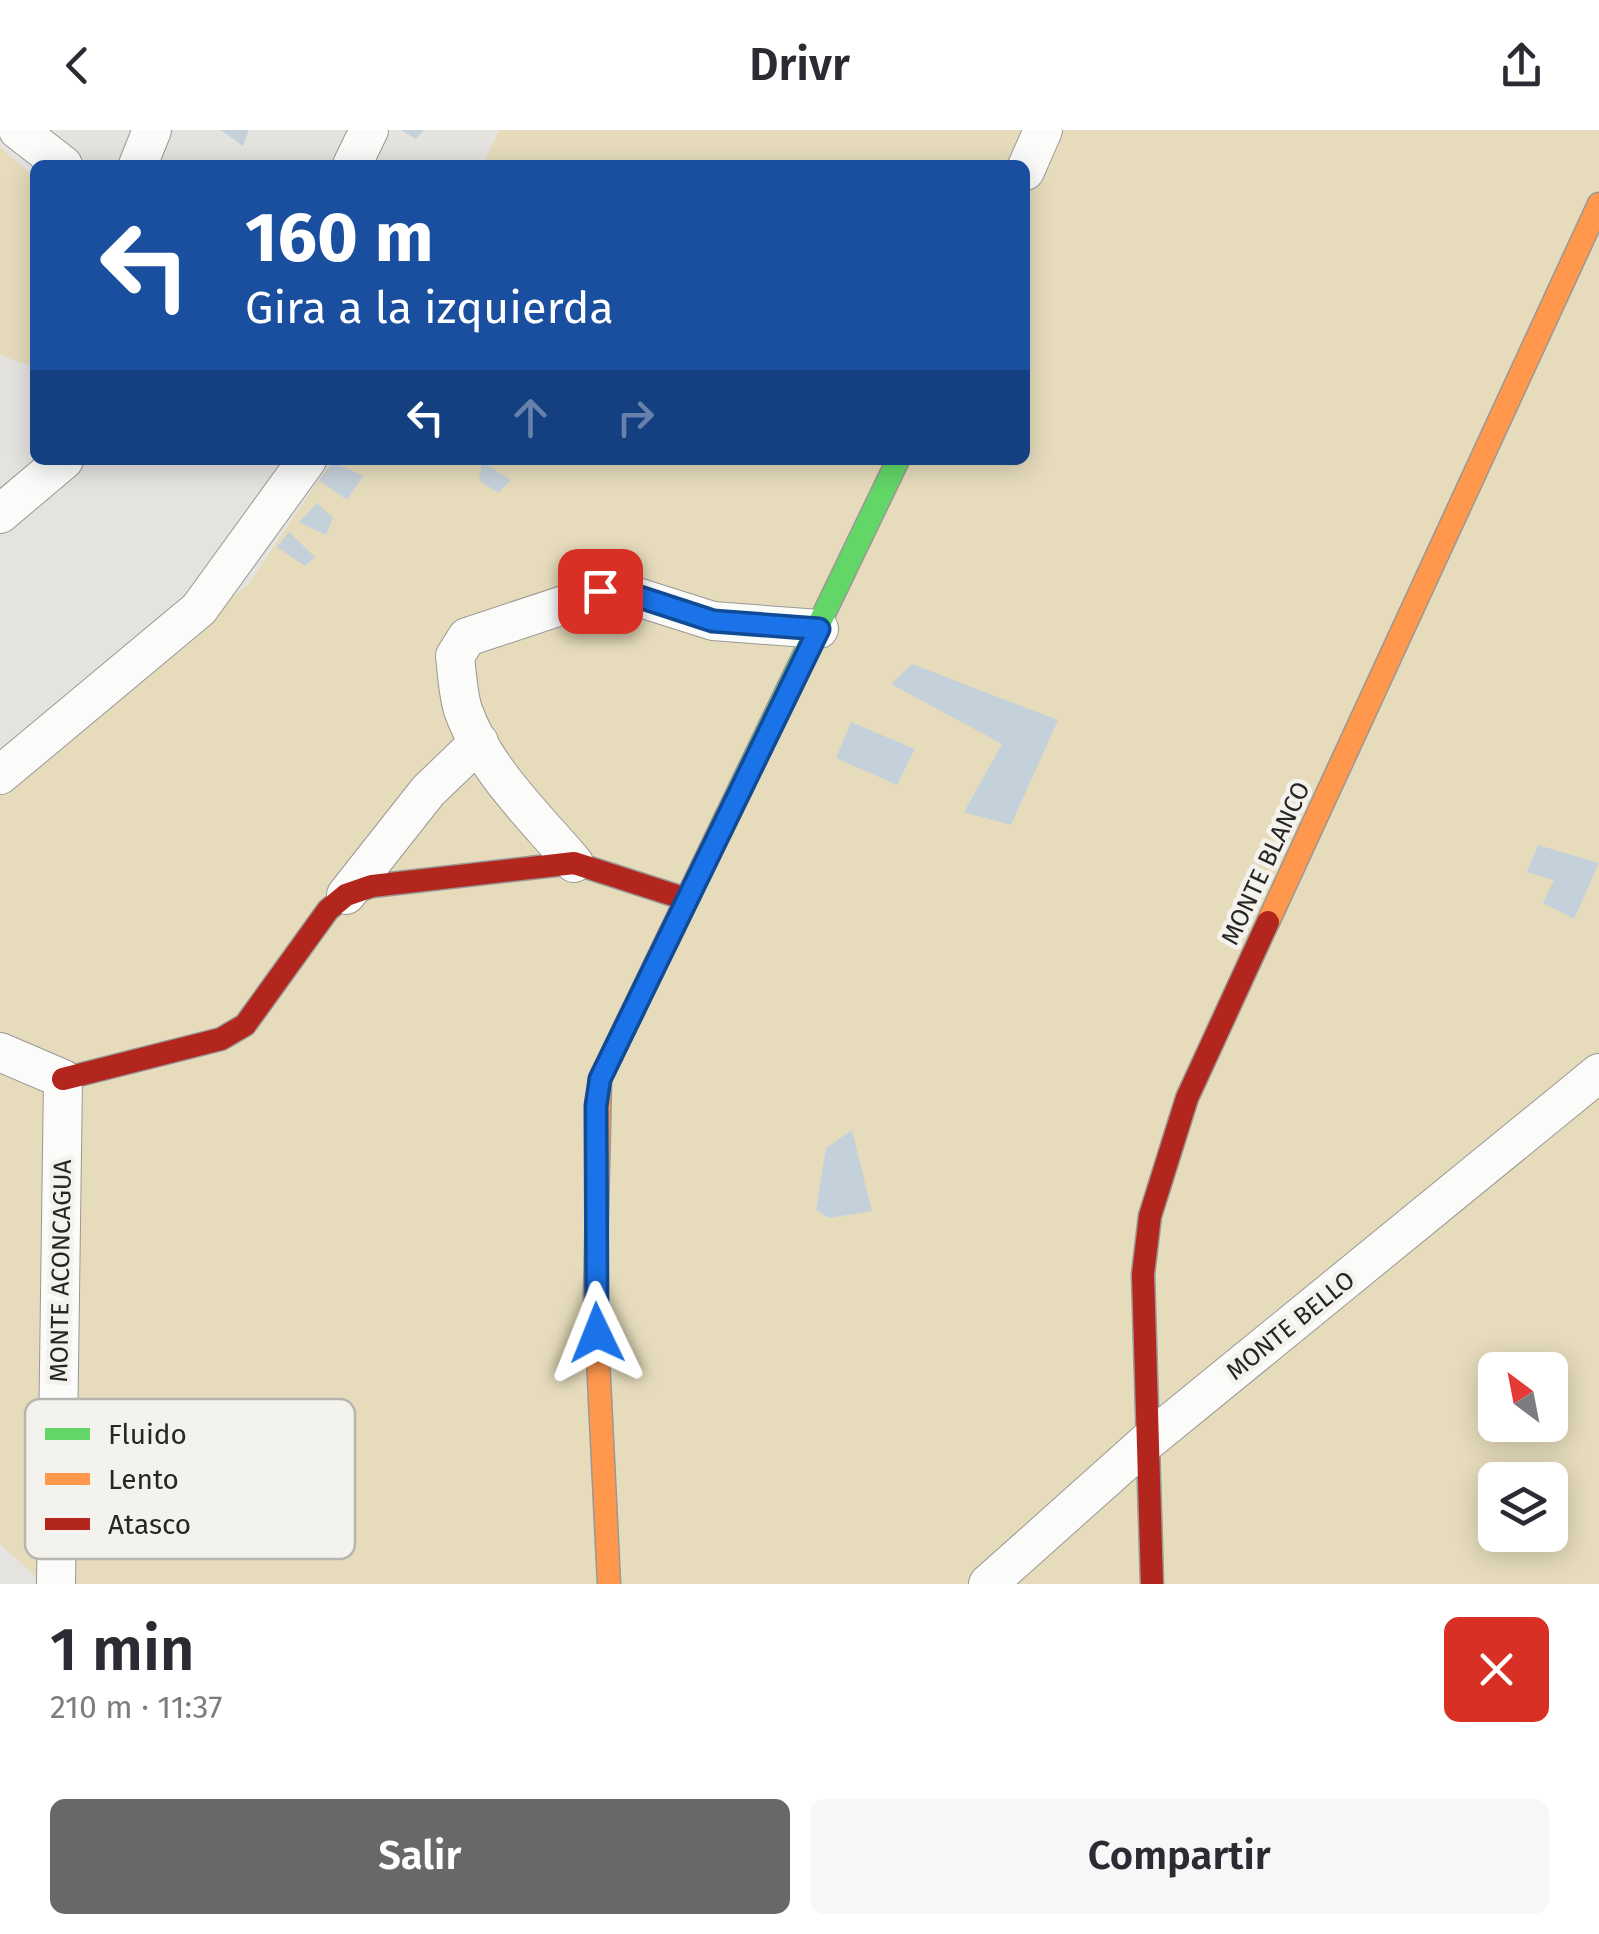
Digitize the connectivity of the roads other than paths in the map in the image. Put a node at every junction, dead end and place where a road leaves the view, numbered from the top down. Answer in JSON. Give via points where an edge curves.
{"nodes":[{"id":1,"x":18,"y":130,"type":"edge"},
{"id":2,"x":152,"y":130,"type":"edge"},
{"id":3,"x":369,"y":130,"type":"edge"},
{"id":4,"x":1043,"y":130,"type":"edge"},
{"id":5,"x":57,"y":160,"type":"edge"},
{"id":6,"x":140,"y":160,"type":"edge"},
{"id":7,"x":354,"y":160,"type":"edge"},
{"id":8,"x":1030,"y":160,"type":"edge"},
{"id":9,"x":1599,"y":204,"type":"edge"},
{"id":10,"x":58,"y":465,"type":"edge"},
{"id":11,"x":303,"y":465,"type":"edge"},
{"id":12,"x":891,"y":465,"type":"edge"},
{"id":13,"x":0,"y":514,"type":"edge"},
{"id":14,"x":819,"y":629,"type":"junction"},
{"id":15,"x":479,"y":742,"type":"junction"},
{"id":16,"x":0,"y":775,"type":"edge"},
{"id":17,"x":574,"y":863,"type":"junction"},
{"id":18,"x":346,"y":895,"type":"junction"},
{"id":19,"x":686,"y":899,"type":"junction"},
{"id":20,"x":0,"y":1052,"type":"edge"},
{"id":21,"x":1599,"y":1073,"type":"edge"},
{"id":22,"x":63,"y":1079,"type":"junction"},
{"id":23,"x":59,"y":1399,"type":"edge"},
{"id":24,"x":1148,"y":1441,"type":"junction"},
{"id":25,"x":56,"y":1559,"type":"edge"},
{"id":26,"x":56,"y":1584,"type":"edge"},
{"id":27,"x":609,"y":1584,"type":"edge"},
{"id":28,"x":988,"y":1584,"type":"edge"},
{"id":29,"x":1152,"y":1584,"type":"edge"}],
"edges":[{"from":1,"to":5,"type":"street"},
{"from":2,"to":6,"type":"street"},
{"from":3,"to":7,"type":"street"},
{"from":4,"to":8,"type":"street"},
{"from":9,"to":24,"type":"street","name":"MONTE BLANCO","via":[[1187,1098],[1150,1216],[1143,1274]]},
{"from":10,"to":13,"type":"street"},
{"from":11,"to":16,"type":"street","via":[[199,610]]},
{"from":12,"to":14,"type":"street"},
{"from":14,"to":15,"type":"street","via":[[713,621],[612,588],[479,629],[455,656],[462,707]]},
{"from":14,"to":19,"type":"street"},
{"from":15,"to":17,"type":"street"},
{"from":15,"to":18,"type":"street","via":[[428,791]]},
{"from":17,"to":18,"type":"street","via":[[372,886]]},
{"from":17,"to":19,"type":"street"},
{"from":18,"to":22,"type":"street","via":[[328,910],[245,1026],[221,1039]]},
{"from":19,"to":27,"type":"street","via":[[600,1079],[596,1106],[595,1297]]},
{"from":20,"to":22,"type":"street"},
{"from":21,"to":24,"type":"street","name":"MONTE BELLO"},
{"from":22,"to":23,"type":"street","name":"MONTE ACONCAGUA"},
{"from":24,"to":28,"type":"street","name":"MONTE BELLO"},
{"from":24,"to":29,"type":"street","name":"MONTE BLANCO"},
{"from":25,"to":26,"type":"street","name":"MONTE ACONCAGUA"}]}
